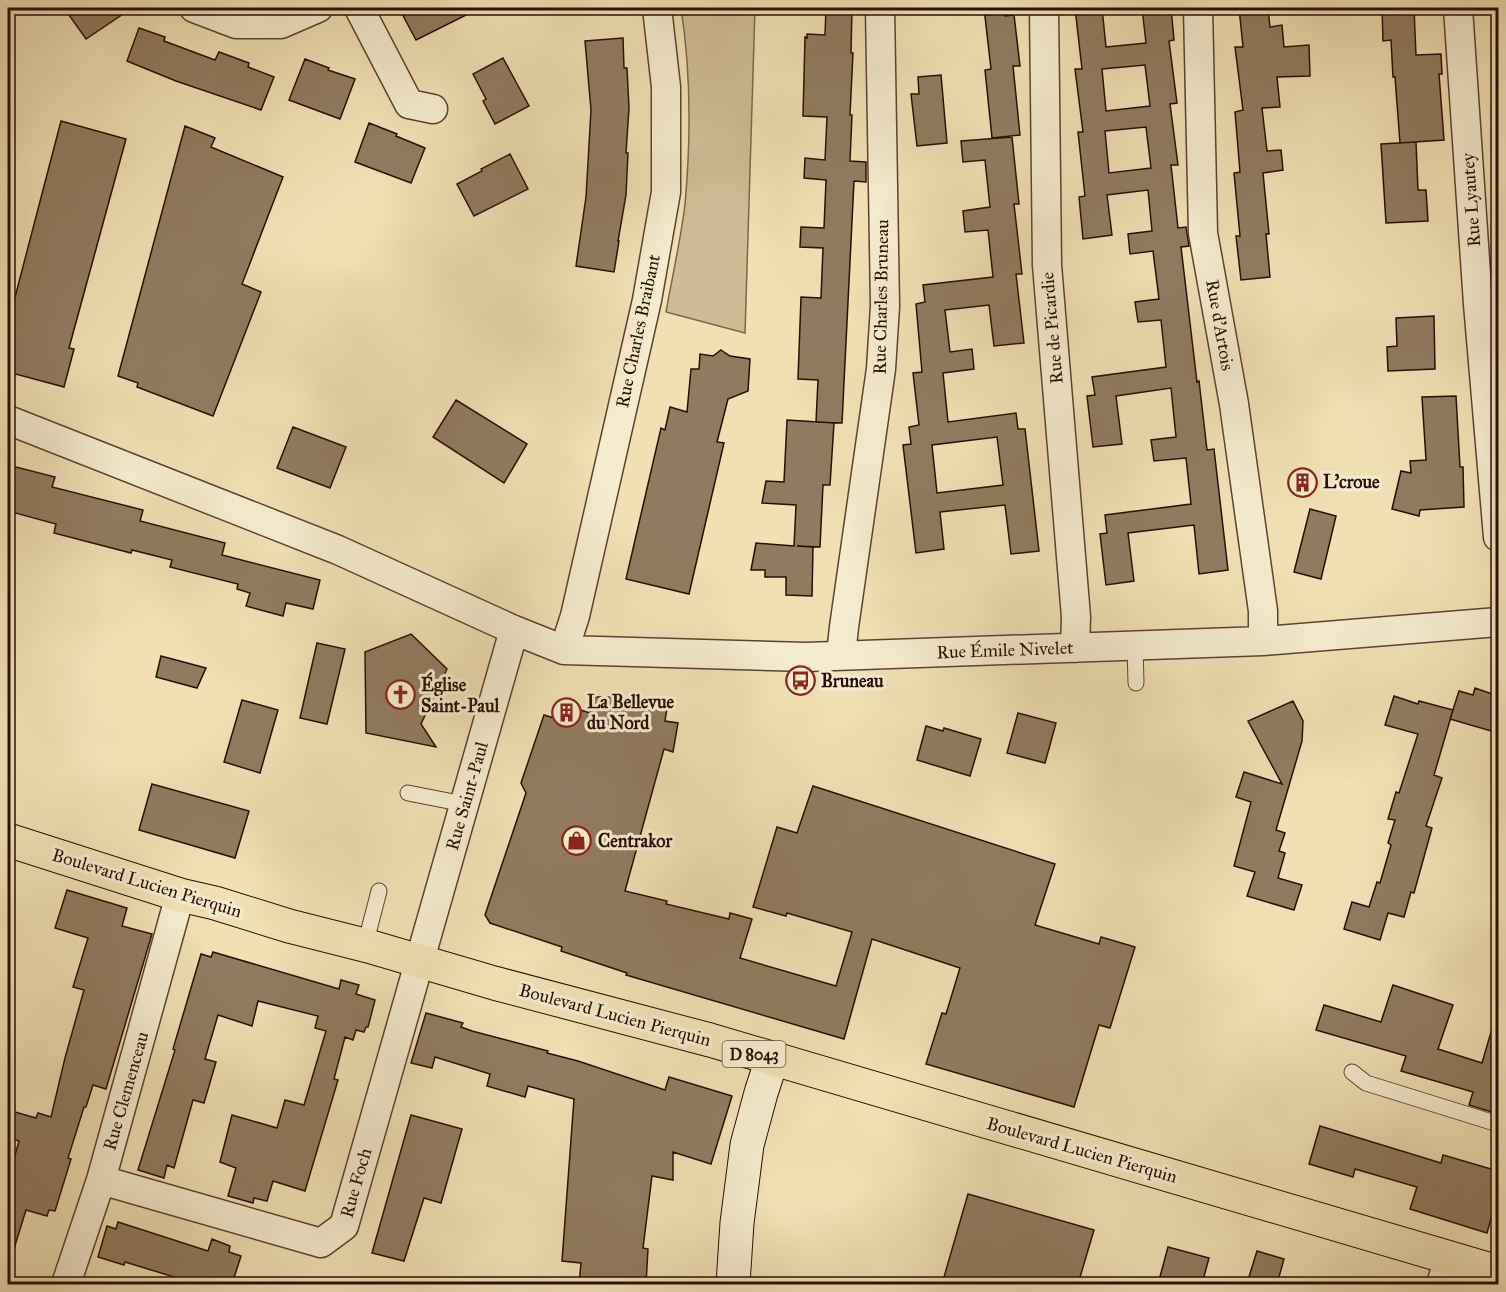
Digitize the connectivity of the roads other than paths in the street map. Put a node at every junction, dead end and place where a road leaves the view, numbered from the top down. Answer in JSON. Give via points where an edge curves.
{"nodes":[{"id":1,"x":194,"y":8,"type":"edge"},
{"id":2,"x":318,"y":8,"type":"edge"},
{"id":3,"x":359,"y":8,"type":"edge"},
{"id":4,"x":657,"y":8,"type":"edge"},
{"id":5,"x":880,"y":8,"type":"edge"},
{"id":6,"x":1044,"y":8,"type":"edge"},
{"id":7,"x":1198,"y":8,"type":"edge"},
{"id":8,"x":1458,"y":8,"type":"edge"},
{"id":9,"x":433,"y":109,"type":"dead end"},
{"id":10,"x":8,"y":420,"type":"edge"},
{"id":11,"x":1498,"y":537,"type":"edge"},
{"id":12,"x":1498,"y":622,"type":"edge"},
{"id":13,"x":514,"y":630,"type":"junction"},
{"id":14,"x":1263,"y":641,"type":"junction"},
{"id":15,"x":1134,"y":646,"type":"junction"},
{"id":16,"x":1075,"y":648,"type":"junction"},
{"id":17,"x":564,"y":650,"type":"junction"},
{"id":18,"x":842,"y":655,"type":"junction"},
{"id":19,"x":1136,"y":683,"type":"dead end"},
{"id":20,"x":408,"y":793,"type":"dead end"},
{"id":21,"x":464,"y":804,"type":"junction"},
{"id":22,"x":8,"y":840,"type":"edge"},
{"id":23,"x":379,"y":891,"type":"dead end"},
{"id":24,"x":180,"y":895,"type":"junction"},
{"id":25,"x":364,"y":945,"type":"junction"},
{"id":26,"x":420,"y":962,"type":"junction"},
{"id":27,"x":772,"y":1059,"type":"junction"},
{"id":28,"x":1352,"y":1072,"type":"dead end"},
{"id":29,"x":1498,"y":1124,"type":"edge"},
{"id":30,"x":101,"y":1180,"type":"junction"},
{"id":31,"x":1445,"y":1271,"type":"edge"},
{"id":32,"x":1498,"y":1272,"type":"edge"},
{"id":33,"x":66,"y":1284,"type":"edge"},
{"id":34,"x":733,"y":1284,"type":"edge"}],
"edges":[{"from":1,"to":2,"type":"street","via":[[236,24],[281,24]]},
{"from":3,"to":9,"type":"street","via":[[409,104]]},
{"from":4,"to":17,"type":"street","name":"Rue Charles Braibant","via":[[666,87],[666,192],[644,311]]},
{"from":5,"to":18,"type":"street","name":"Rue Charles Bruneau","via":[[885,306],[881,369]]},
{"from":6,"to":16,"type":"street","name":"Rue de Picardie","via":[[1047,265],[1076,617]]},
{"from":7,"to":14,"type":"street","name":"Rue d'Artois","via":[[1203,233],[1234,404],[1263,611]]},
{"from":8,"to":11,"type":"street","name":"Rue Lyautey"},
{"from":10,"to":13,"type":"street","name":"Rue Émile Nivelet","via":[[338,550]]},
{"from":12,"to":14,"type":"street","name":"Rue Émile Nivelet"},
{"from":13,"to":17,"type":"street","name":"Rue Émile Nivelet"},
{"from":13,"to":21,"type":"street","name":"Rue Saint-Paul"},
{"from":14,"to":15,"type":"street","name":"Rue Émile Nivelet"},
{"from":15,"to":16,"type":"street","name":"Rue Émile Nivelet"},
{"from":15,"to":19,"type":"lane"},
{"from":16,"to":18,"type":"street","name":"Rue Émile Nivelet"},
{"from":17,"to":18,"type":"street","name":"Rue Émile Nivelet"},
{"from":20,"to":21,"type":"lane"},
{"from":21,"to":26,"type":"street","name":"Rue Saint-Paul"},
{"from":22,"to":24,"type":"main road","name":"Boulevard Lucien Pierquin","number":"D 8043"},
{"from":23,"to":25,"type":"lane"},
{"from":24,"to":25,"type":"main road","name":"Boulevard Lucien Pierquin","number":"D 8043"},
{"from":24,"to":30,"type":"street","name":"Rue Clemenceau"},
{"from":25,"to":26,"type":"main road","name":"Boulevard Lucien Pierquin","number":"D 8043"},
{"from":26,"to":27,"type":"main road","name":"Boulevard Lucien Pierquin","number":"D 8043"},
{"from":26,"to":30,"type":"street","name":"Rue Foch","via":[[344,1226],[321,1244]]},
{"from":27,"to":31,"type":"main road","name":"Boulevard Lucien Pierquin","number":"D 8043"},
{"from":27,"to":34,"type":"street","via":[[747,1145]]},
{"from":28,"to":29,"type":"lane","via":[[1365,1083]]},
{"from":30,"to":33,"type":"street","name":"Rue Clemenceau"},
{"from":31,"to":32,"type":"main road","name":"Boulevard Lucien Pierquin","number":"D 8043"}]}
